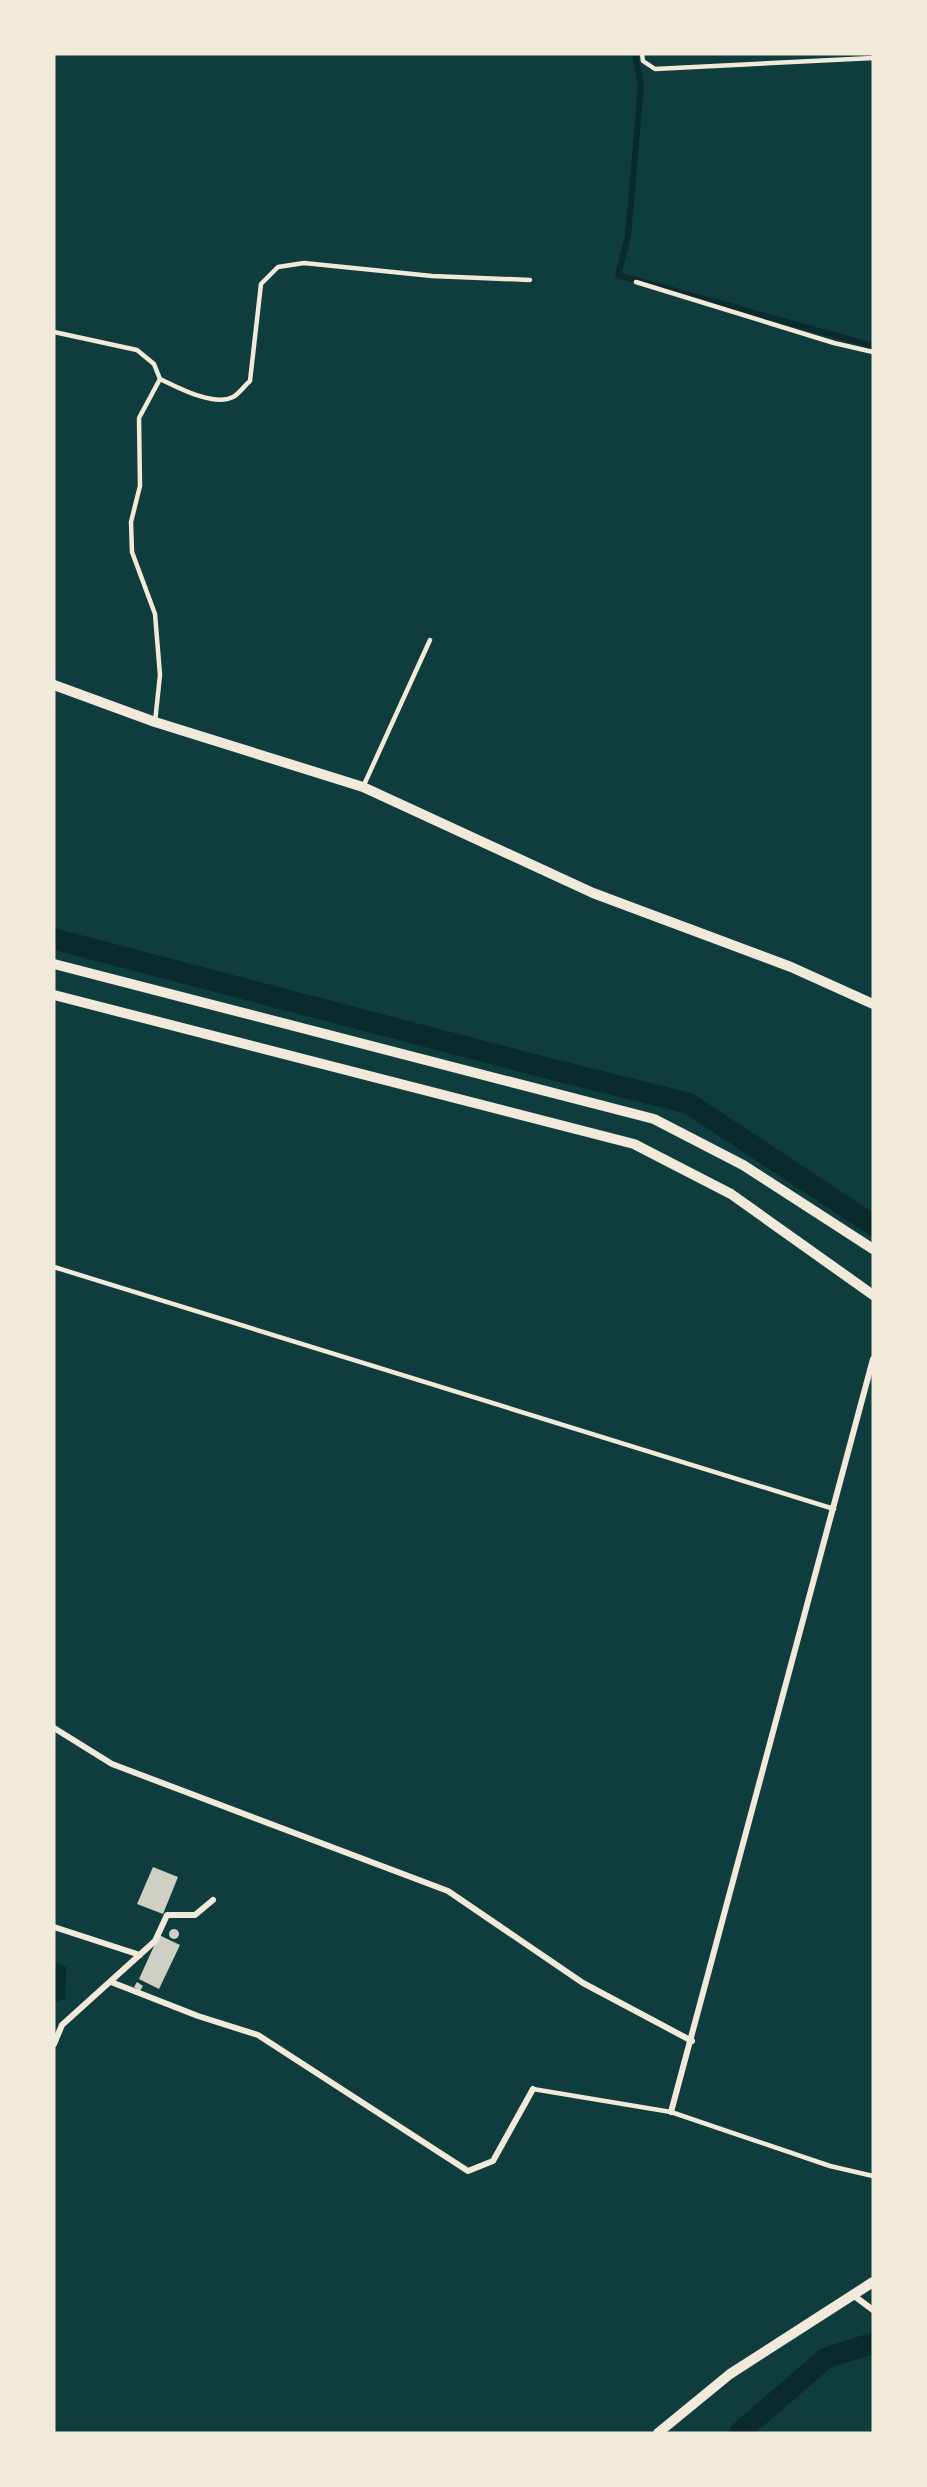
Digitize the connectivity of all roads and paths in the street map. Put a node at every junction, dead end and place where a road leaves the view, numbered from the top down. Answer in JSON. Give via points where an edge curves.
{"nodes":[{"id":1,"x":642,"y":54,"type":"edge"},
{"id":2,"x":873,"y":58,"type":"edge"},
{"id":3,"x":530,"y":280,"type":"dead end"},
{"id":4,"x":636,"y":282,"type":"dead end"},
{"id":5,"x":54,"y":332,"type":"edge"},
{"id":6,"x":873,"y":352,"type":"edge"},
{"id":7,"x":160,"y":379,"type":"junction"},
{"id":8,"x":430,"y":640,"type":"dead end"},
{"id":9,"x":54,"y":685,"type":"edge"},
{"id":10,"x":155,"y":722,"type":"junction"},
{"id":11,"x":363,"y":787,"type":"junction"},
{"id":12,"x":54,"y":964,"type":"edge"},
{"id":13,"x":54,"y":995,"type":"edge"},
{"id":14,"x":873,"y":1004,"type":"edge"},
{"id":15,"x":873,"y":1249,"type":"edge"},
{"id":16,"x":54,"y":1267,"type":"edge"},
{"id":17,"x":873,"y":1295,"type":"edge"},
{"id":18,"x":873,"y":1359,"type":"edge"},
{"id":19,"x":834,"y":1509,"type":"junction"},
{"id":20,"x":54,"y":1728,"type":"edge"},
{"id":21,"x":213,"y":1900,"type":"dead end"},
{"id":22,"x":54,"y":1927,"type":"edge"},
{"id":23,"x":140,"y":1955,"type":"junction"},
{"id":24,"x":111,"y":1982,"type":"junction"},
{"id":25,"x":692,"y":2041,"type":"junction"},
{"id":26,"x":54,"y":2044,"type":"edge"},
{"id":27,"x":533,"y":2089,"type":"joint"},
{"id":28,"x":671,"y":2112,"type":"junction"},
{"id":29,"x":873,"y":2176,"type":"edge"},
{"id":30,"x":873,"y":2282,"type":"edge"},
{"id":31,"x":852,"y":2295,"type":"junction"},
{"id":32,"x":873,"y":2310,"type":"edge"},
{"id":33,"x":658,"y":2433,"type":"edge"}],
"edges":[{"from":1,"to":2,"type":"lane","via":[[643,61],[655,69]]},
{"from":3,"to":7,"type":"lane","via":[[432,276],[304,263],[278,267],[261,284],[250,381],[232,397],[221,399],[198,396]]},
{"from":4,"to":6,"type":"lane"},
{"from":5,"to":7,"type":"lane","via":[[137,350],[154,364]]},
{"from":7,"to":10,"type":"lane","via":[[139,418],[140,486],[131,522],[132,552],[155,614],[160,675]]},
{"from":8,"to":11,"type":"lane"},
{"from":9,"to":10,"type":"street"},
{"from":10,"to":11,"type":"street"},
{"from":11,"to":14,"type":"street","via":[[593,893],[792,967]]},
{"from":12,"to":15,"type":"street","via":[[654,1119],[743,1165]]},
{"from":13,"to":17,"type":"street","via":[[634,1144],[731,1194]]},
{"from":16,"to":19,"type":"lane"},
{"from":18,"to":19,"type":"street"},
{"from":19,"to":25,"type":"street"},
{"from":20,"to":25,"type":"street","via":[[112,1764],[448,1891],[583,1983]]},
{"from":21,"to":23,"type":"street","via":[[195,1915],[167,1915],[155,1941]]},
{"from":22,"to":23,"type":"street"},
{"from":23,"to":24,"type":"street"},
{"from":24,"to":26,"type":"street","via":[[62,2025]]},
{"from":24,"to":27,"type":"street","via":[[258,2036],[468,2171],[493,2161]]},
{"from":25,"to":28,"type":"street"},
{"from":27,"to":28,"type":"lane"},
{"from":28,"to":29,"type":"lane","via":[[830,2166]]},
{"from":30,"to":31,"type":"street"},
{"from":31,"to":32,"type":"street"},
{"from":31,"to":33,"type":"street","via":[[730,2374]]}]}
